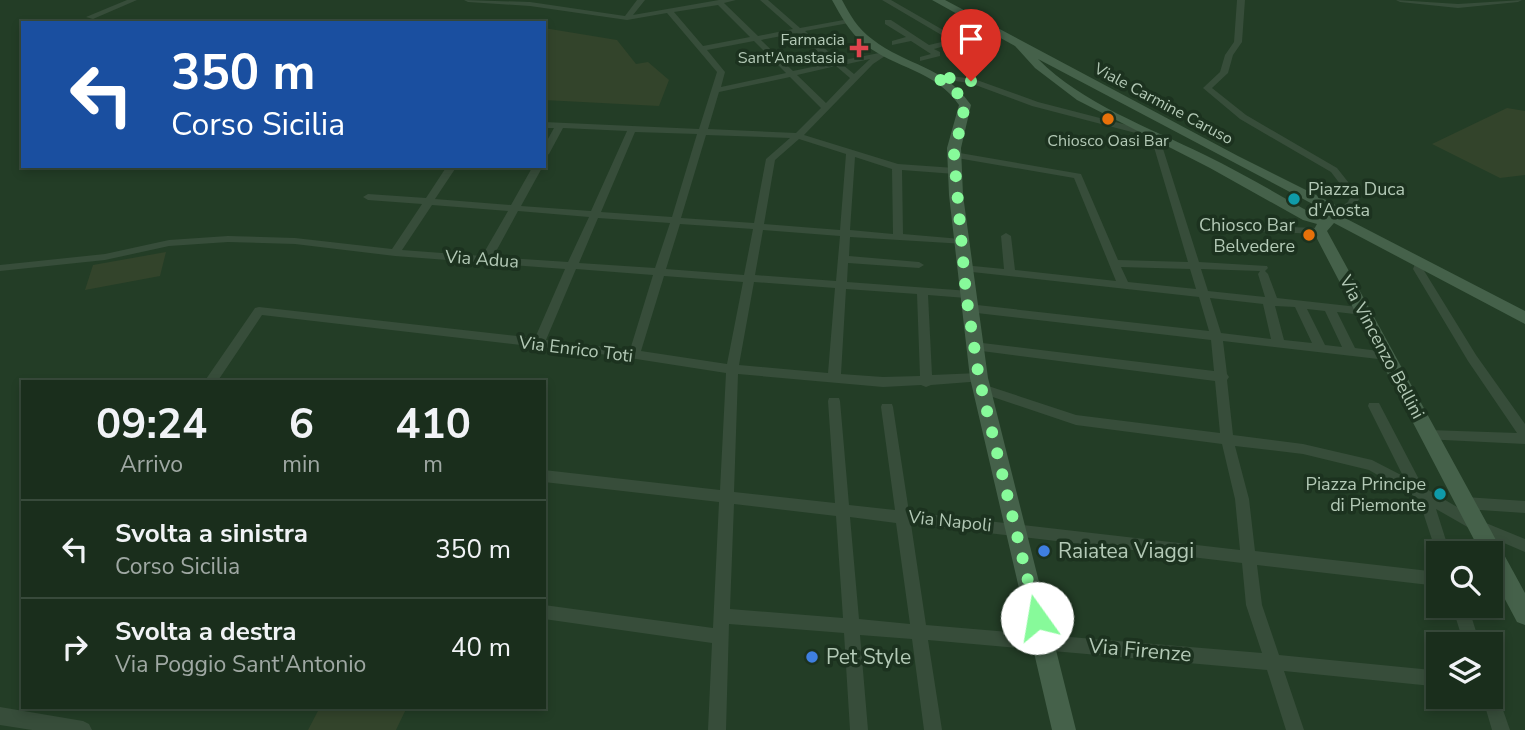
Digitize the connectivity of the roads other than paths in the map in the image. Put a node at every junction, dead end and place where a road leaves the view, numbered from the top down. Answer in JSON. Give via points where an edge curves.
{"nodes":[{"id":1,"x":133,"y":0,"type":"edge"},
{"id":2,"x":468,"y":0,"type":"edge"},
{"id":3,"x":641,"y":0,"type":"edge"},
{"id":4,"x":732,"y":0,"type":"edge"},
{"id":5,"x":764,"y":0,"type":"edge"},
{"id":6,"x":837,"y":0,"type":"edge"},
{"id":7,"x":886,"y":0,"type":"edge"},
{"id":8,"x":937,"y":0,"type":"edge"},
{"id":9,"x":1241,"y":0,"type":"edge"},
{"id":10,"x":1400,"y":0,"type":"edge"},
{"id":11,"x":1518,"y":0,"type":"edge"},
{"id":12,"x":532,"y":2,"type":"edge"},
{"id":13,"x":719,"y":2,"type":"junction"},
{"id":14,"x":669,"y":11,"type":"junction"},
{"id":15,"x":913,"y":15,"type":"junction"},
{"id":16,"x":90,"y":17,"type":"dead end"},
{"id":17,"x":627,"y":19,"type":"junction"},
{"id":18,"x":846,"y":20,"type":"junction"},
{"id":19,"x":798,"y":30,"type":"junction"},
{"id":20,"x":993,"y":30,"type":"junction"},
{"id":21,"x":756,"y":38,"type":"junction"},
{"id":22,"x":912,"y":38,"type":"junction"},
{"id":23,"x":957,"y":41,"type":"junction"},
{"id":24,"x":895,"y":43,"type":"dead end"},
{"id":25,"x":926,"y":48,"type":"junction"},
{"id":26,"x":702,"y":49,"type":"junction"},
{"id":27,"x":884,"y":54,"type":"junction"},
{"id":28,"x":923,"y":59,"type":"dead end"},
{"id":29,"x":836,"y":64,"type":"junction"},
{"id":30,"x":1044,"y":65,"type":"junction"},
{"id":31,"x":791,"y":74,"type":"junction"},
{"id":32,"x":935,"y":76,"type":"junction"},
{"id":33,"x":854,"y":78,"type":"junction"},
{"id":34,"x":717,"y":90,"type":"junction"},
{"id":35,"x":826,"y":108,"type":"junction"},
{"id":36,"x":546,"y":125,"type":"edge"},
{"id":37,"x":560,"y":126,"type":"junction"},
{"id":38,"x":632,"y":129,"type":"junction"},
{"id":39,"x":704,"y":132,"type":"junction"},
{"id":40,"x":1155,"y":135,"type":"junction"},
{"id":41,"x":798,"y":136,"type":"junction"},
{"id":42,"x":546,"y":150,"type":"edge"},
{"id":43,"x":850,"y":153,"type":"junction"},
{"id":44,"x":954,"y":155,"type":"junction"},
{"id":45,"x":897,"y":167,"type":"junction"},
{"id":46,"x":451,"y":168,"type":"edge"},
{"id":47,"x":537,"y":168,"type":"edge"},
{"id":48,"x":955,"y":172,"type":"junction"},
{"id":49,"x":1078,"y":176,"type":"joint"},
{"id":50,"x":1276,"y":180,"type":"junction"},
{"id":51,"x":1260,"y":190,"type":"junction"},
{"id":52,"x":368,"y":197,"type":"dead end"},
{"id":53,"x":427,"y":202,"type":"junction"},
{"id":54,"x":514,"y":208,"type":"junction"},
{"id":55,"x":595,"y":214,"type":"junction"},
{"id":56,"x":1334,"y":219,"type":"junction"},
{"id":57,"x":677,"y":220,"type":"junction"},
{"id":58,"x":759,"y":226,"type":"junction"},
{"id":59,"x":1253,"y":229,"type":"dead end"},
{"id":60,"x":803,"y":231,"type":"joint"},
{"id":61,"x":845,"y":234,"type":"junction"},
{"id":62,"x":1006,"y":236,"type":"dead end"},
{"id":63,"x":898,"y":237,"type":"junction"},
{"id":64,"x":961,"y":242,"type":"junction"},
{"id":65,"x":395,"y":253,"type":"junction"},
{"id":66,"x":486,"y":259,"type":"junction"},
{"id":67,"x":843,"y":259,"type":"junction"},
{"id":68,"x":1421,"y":261,"type":"junction"},
{"id":69,"x":1114,"y":263,"type":"junction"},
{"id":70,"x":919,"y":265,"type":"dead end"},
{"id":71,"x":572,"y":266,"type":"junction"},
{"id":72,"x":1196,"y":266,"type":"junction"},
{"id":73,"x":0,"y":268,"type":"edge"},
{"id":74,"x":963,"y":268,"type":"junction"},
{"id":75,"x":661,"y":272,"type":"junction"},
{"id":76,"x":1010,"y":273,"type":"junction"},
{"id":77,"x":749,"y":279,"type":"junction"},
{"id":78,"x":841,"y":285,"type":"junction"},
{"id":79,"x":1124,"y":286,"type":"junction"},
{"id":80,"x":922,"y":291,"type":"junction"},
{"id":81,"x":1204,"y":296,"type":"junction"},
{"id":82,"x":967,"y":301,"type":"junction"},
{"id":83,"x":1270,"y":303,"type":"junction"},
{"id":84,"x":1299,"y":305,"type":"junction"},
{"id":85,"x":1329,"y":308,"type":"junction"},
{"id":86,"x":1363,"y":311,"type":"junction"},
{"id":87,"x":1525,"y":318,"type":"edge"},
{"id":88,"x":1217,"y":339,"type":"junction"},
{"id":89,"x":538,"y":344,"type":"junction"},
{"id":90,"x":974,"y":345,"type":"junction"},
{"id":91,"x":1279,"y":345,"type":"junction"},
{"id":92,"x":1321,"y":349,"type":"junction"},
{"id":93,"x":1351,"y":352,"type":"junction"},
{"id":94,"x":634,"y":356,"type":"junction"},
{"id":95,"x":1387,"y":356,"type":"junction"},
{"id":96,"x":732,"y":369,"type":"junction"},
{"id":97,"x":1223,"y":377,"type":"junction"},
{"id":98,"x":834,"y":378,"type":"junction"},
{"id":99,"x":211,"y":380,"type":"edge"},
{"id":100,"x":926,"y":382,"type":"junction"},
{"id":101,"x":981,"y":383,"type":"junction"},
{"id":102,"x":834,"y":401,"type":"dead end"},
{"id":103,"x":1374,"y":406,"type":"dead end"},
{"id":104,"x":887,"y":407,"type":"dead end"},
{"id":105,"x":1429,"y":435,"type":"junction"},
{"id":106,"x":1525,"y":437,"type":"edge"},
{"id":107,"x":1227,"y":439,"type":"junction"},
{"id":108,"x":546,"y":476,"type":"edge"},
{"id":109,"x":1417,"y":490,"type":"junction"},
{"id":110,"x":726,"y":495,"type":"junction"},
{"id":111,"x":1427,"y":503,"type":"dead end"},
{"id":112,"x":1525,"y":506,"type":"edge"},
{"id":113,"x":842,"y":509,"type":"junction"},
{"id":114,"x":1471,"y":510,"type":"junction"},
{"id":115,"x":903,"y":516,"type":"junction"},
{"id":116,"x":1015,"y":528,"type":"junction"},
{"id":117,"x":1439,"y":541,"type":"edge"},
{"id":118,"x":1525,"y":546,"type":"edge"},
{"id":119,"x":1248,"y":557,"type":"junction"},
{"id":120,"x":1426,"y":578,"type":"edge"},
{"id":121,"x":546,"y":612,"type":"edge"},
{"id":122,"x":1525,"y":615,"type":"edge"},
{"id":123,"x":722,"y":616,"type":"junction"},
{"id":124,"x":852,"y":628,"type":"junction"},
{"id":125,"x":920,"y":633,"type":"junction"},
{"id":126,"x":721,"y":637,"type":"junction"},
{"id":127,"x":1042,"y":641,"type":"junction"},
{"id":128,"x":1272,"y":663,"type":"junction"},
{"id":129,"x":1426,"y":677,"type":"edge"},
{"id":130,"x":1494,"y":709,"type":"edge"},
{"id":131,"x":0,"y":716,"type":"edge"},
{"id":132,"x":83,"y":730,"type":"edge"},
{"id":133,"x":717,"y":730,"type":"edge"},
{"id":134,"x":859,"y":730,"type":"edge"},
{"id":135,"x":933,"y":730,"type":"edge"},
{"id":136,"x":1064,"y":730,"type":"edge"},
{"id":137,"x":1295,"y":730,"type":"edge"},
{"id":138,"x":1501,"y":730,"type":"edge"}],
"edges":[{"from":1,"to":16,"type":"street"},
{"from":2,"to":12,"type":"street"},
{"from":3,"to":17,"type":"street"},
{"from":4,"to":13,"type":"street"},
{"from":5,"to":19,"type":"street"},
{"from":6,"to":18,"type":"street"},
{"from":7,"to":15,"type":"street"},
{"from":8,"to":20,"type":"street"},
{"from":9,"to":56,"type":"street","via":[[1238,42],[1224,73],[1208,88],[1243,117],[1334,170],[1355,197]]},
{"from":10,"to":11,"type":"street","via":[[1458,6]]},
{"from":12,"to":17,"type":"street"},
{"from":13,"to":14,"type":"street"},
{"from":13,"to":21,"type":"street"},
{"from":14,"to":17,"type":"street"},
{"from":14,"to":26,"type":"street"},
{"from":15,"to":22,"type":"street","via":[[888,22]]},
{"from":15,"to":23,"type":"street"},
{"from":18,"to":19,"type":"street"},
{"from":18,"to":27,"type":"street"},
{"from":19,"to":21,"type":"street"},
{"from":19,"to":29,"type":"street"},
{"from":20,"to":23,"type":"street"},
{"from":20,"to":30,"type":"street"},
{"from":21,"to":26,"type":"street"},
{"from":21,"to":31,"type":"street"},
{"from":22,"to":24,"type":"street"},
{"from":22,"to":25,"type":"street"},
{"from":23,"to":25,"type":"street"},
{"from":25,"to":28,"type":"street","via":[[937,54]]},
{"from":26,"to":34,"type":"street","via":[[721,72]]},
{"from":27,"to":29,"type":"street"},
{"from":27,"to":32,"type":"street"},
{"from":27,"to":33,"type":"street"},
{"from":29,"to":31,"type":"street"},
{"from":29,"to":33,"type":"street"},
{"from":30,"to":40,"type":"street","name":"Viale Carmine Caruso","via":[[1065,89]]},
{"from":30,"to":50,"type":"street","name":"Viale Carmine Caruso"},
{"from":31,"to":34,"type":"street"},
{"from":31,"to":35,"type":"street"},
{"from":32,"to":40,"type":"street","via":[[971,81],[1035,104]]},
{"from":32,"to":44,"type":"street","via":[[956,91],[965,105]]},
{"from":33,"to":35,"type":"street"},
{"from":34,"to":39,"type":"street"},
{"from":35,"to":41,"type":"street"},
{"from":36,"to":37,"type":"street"},
{"from":37,"to":38,"type":"street"},
{"from":37,"to":42,"type":"street"},
{"from":38,"to":39,"type":"street"},
{"from":38,"to":55,"type":"street"},
{"from":39,"to":41,"type":"street"},
{"from":39,"to":57,"type":"street"},
{"from":40,"to":51,"type":"street","name":"Viale Carmine Caruso"},
{"from":40,"to":72,"type":"street"},
{"from":41,"to":43,"type":"street"},
{"from":41,"to":58,"type":"street","via":[[771,159]]},
{"from":43,"to":45,"type":"street"},
{"from":43,"to":61,"type":"street"},
{"from":44,"to":48,"type":"street"},
{"from":44,"to":49,"type":"street"},
{"from":45,"to":48,"type":"street"},
{"from":45,"to":63,"type":"street"},
{"from":46,"to":53,"type":"street"},
{"from":47,"to":54,"type":"street"},
{"from":48,"to":64,"type":"street"},
{"from":49,"to":69,"type":"street"},
{"from":50,"to":51,"type":"street","via":[[1260,183]]},
{"from":50,"to":56,"type":"street","name":"Viale Carmine Caruso"},
{"from":51,"to":56,"type":"street","name":"Viale Carmine Caruso","via":[[1308,217]]},
{"from":52,"to":53,"type":"street"},
{"from":53,"to":54,"type":"street"},
{"from":53,"to":65,"type":"street"},
{"from":54,"to":55,"type":"street"},
{"from":54,"to":66,"type":"street"},
{"from":55,"to":57,"type":"street"},
{"from":55,"to":71,"type":"street"},
{"from":56,"to":59,"type":"street"},
{"from":56,"to":68,"type":"street"},
{"from":56,"to":86,"type":"street","name":"Via Vincenzo Bellini"},
{"from":57,"to":58,"type":"street"},
{"from":57,"to":75,"type":"street"},
{"from":58,"to":60,"type":"street"},
{"from":58,"to":77,"type":"street"},
{"from":60,"to":61,"type":"street"},
{"from":61,"to":63,"type":"street"},
{"from":61,"to":67,"type":"street"},
{"from":62,"to":76,"type":"street"},
{"from":63,"to":64,"type":"street"},
{"from":64,"to":74,"type":"street"},
{"from":65,"to":66,"type":"street","name":"Via Adua"},
{"from":65,"to":73,"type":"street","name":"Via Adua","via":[[295,241],[228,239]]},
{"from":66,"to":71,"type":"street","name":"Via Adua"},
{"from":67,"to":70,"type":"street"},
{"from":67,"to":78,"type":"street"},
{"from":68,"to":87,"type":"street"},
{"from":68,"to":106,"type":"street","via":[[1418,269]]},
{"from":69,"to":72,"type":"street"},
{"from":69,"to":79,"type":"street"},
{"from":71,"to":75,"type":"street","name":"Via Adua"},
{"from":71,"to":89,"type":"street"},
{"from":72,"to":81,"type":"street"},
{"from":72,"to":83,"type":"street","via":[[1263,271]]},
{"from":74,"to":76,"type":"street"},
{"from":74,"to":82,"type":"street"},
{"from":75,"to":77,"type":"street","name":"Via Adua"},
{"from":75,"to":94,"type":"street"},
{"from":76,"to":79,"type":"street"},
{"from":77,"to":78,"type":"street","name":"Via Adua"},
{"from":77,"to":96,"type":"street"},
{"from":78,"to":80,"type":"street","name":"Via Adua"},
{"from":78,"to":98,"type":"street"},
{"from":79,"to":81,"type":"street"},
{"from":80,"to":82,"type":"street","name":"Via Adua"},
{"from":80,"to":100,"type":"street"},
{"from":81,"to":83,"type":"street"},
{"from":81,"to":88,"type":"street"},
{"from":82,"to":88,"type":"street","name":"Via Adua"},
{"from":82,"to":90,"type":"street"},
{"from":83,"to":84,"type":"street"},
{"from":83,"to":91,"type":"street"},
{"from":84,"to":85,"type":"street"},
{"from":84,"to":92,"type":"street"},
{"from":85,"to":86,"type":"street"},
{"from":85,"to":93,"type":"street"},
{"from":86,"to":95,"type":"street","name":"Via Vincenzo Bellini"},
{"from":88,"to":91,"type":"street","name":"Via Adua"},
{"from":88,"to":97,"type":"street"},
{"from":89,"to":94,"type":"street","name":"Via Enrico Toti"},
{"from":89,"to":99,"type":"street","name":"Via Enrico Toti","via":[[259,312]]},
{"from":90,"to":97,"type":"street"},
{"from":90,"to":101,"type":"street"},
{"from":91,"to":92,"type":"street","name":"Via Adua"},
{"from":92,"to":93,"type":"street","name":"Via Adua"},
{"from":93,"to":95,"type":"street","name":"Via Adua"},
{"from":94,"to":96,"type":"street","name":"Via Enrico Toti"},
{"from":95,"to":105,"type":"street","name":"Via Vincenzo Bellini"},
{"from":96,"to":98,"type":"street","name":"Via Enrico Toti"},
{"from":96,"to":110,"type":"street"},
{"from":97,"to":107,"type":"street"},
{"from":98,"to":100,"type":"street","name":"Via Enrico Toti"},
{"from":100,"to":101,"type":"street","name":"Via Enrico Toti"},
{"from":101,"to":107,"type":"street","via":[[1076,420]]},
{"from":101,"to":116,"type":"street"},
{"from":102,"to":113,"type":"street"},
{"from":103,"to":109,"type":"street"},
{"from":104,"to":115,"type":"street"},
{"from":105,"to":106,"type":"street"},
{"from":105,"to":114,"type":"street","name":"Via Vincenzo Bellini"},
{"from":107,"to":109,"type":"street","via":[[1303,449],[1381,469]]},
{"from":107,"to":119,"type":"street","via":[[1242,499]]},
{"from":108,"to":110,"type":"street","name":"Via Napoli"},
{"from":109,"to":114,"type":"street"},
{"from":110,"to":113,"type":"street","name":"Via Napoli"},
{"from":110,"to":123,"type":"street"},
{"from":111,"to":117,"type":"street"},
{"from":112,"to":114,"type":"street"},
{"from":113,"to":115,"type":"street","name":"Via Napoli"},
{"from":113,"to":124,"type":"street"},
{"from":114,"to":118,"type":"street"},
{"from":114,"to":122,"type":"street","name":"Via Vincenzo Bellini"},
{"from":115,"to":116,"type":"street","name":"Via Napoli"},
{"from":115,"to":125,"type":"street"},
{"from":116,"to":119,"type":"street","name":"Via Napoli"},
{"from":116,"to":127,"type":"street"},
{"from":119,"to":120,"type":"street","name":"Via Napoli"},
{"from":119,"to":128,"type":"street","via":[[1254,605]]},
{"from":121,"to":126,"type":"street"},
{"from":123,"to":124,"type":"street","name":"Via Firenze"},
{"from":123,"to":126,"type":"street"},
{"from":124,"to":125,"type":"street","name":"Via Firenze"},
{"from":124,"to":134,"type":"street"},
{"from":125,"to":127,"type":"street","name":"Via Firenze"},
{"from":125,"to":135,"type":"street"},
{"from":126,"to":133,"type":"street"},
{"from":127,"to":128,"type":"street","name":"Via Firenze"},
{"from":127,"to":136,"type":"street"},
{"from":128,"to":129,"type":"street","name":"Via Firenze"},
{"from":128,"to":137,"type":"street"},
{"from":130,"to":138,"type":"street"},
{"from":131,"to":132,"type":"street"}]}
